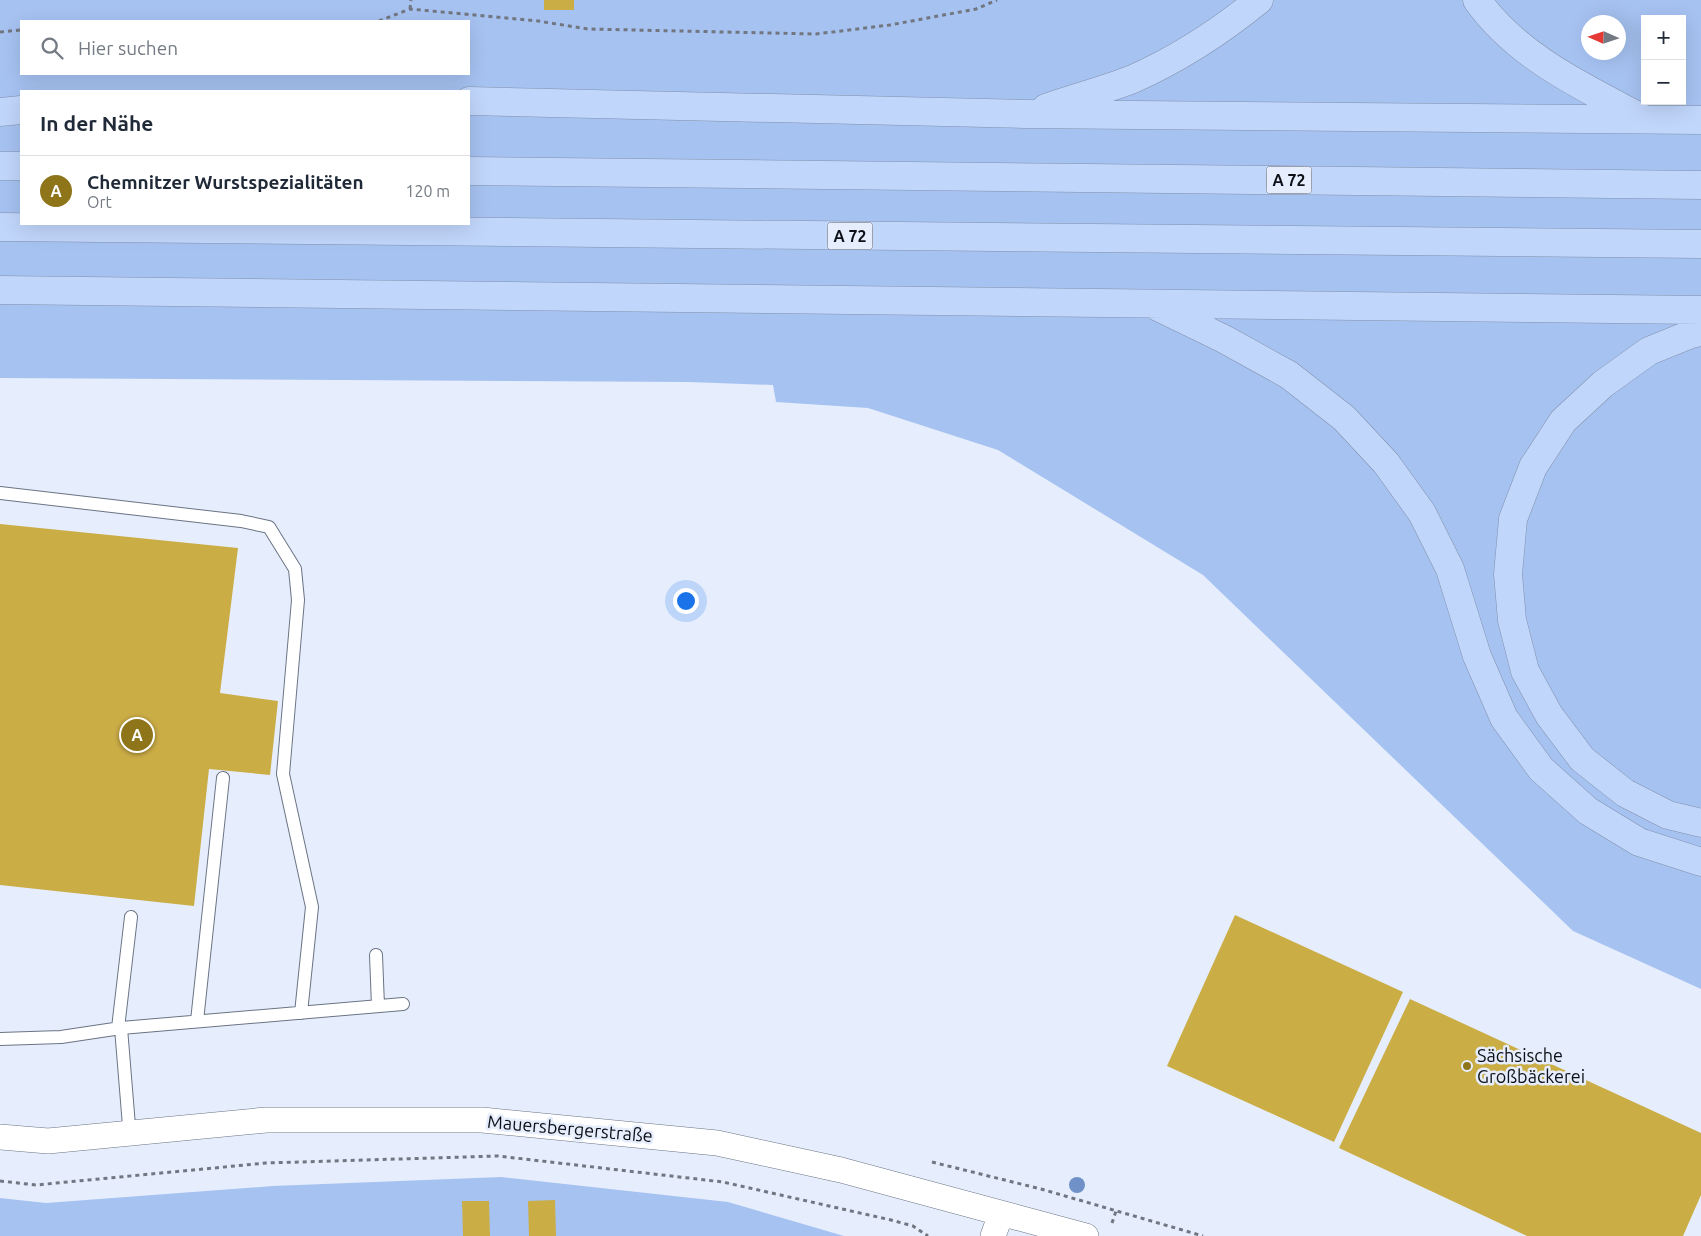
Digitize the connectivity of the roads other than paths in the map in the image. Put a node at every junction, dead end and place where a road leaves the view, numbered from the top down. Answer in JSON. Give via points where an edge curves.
{"nodes":[{"id":1,"x":1259,"y":0,"type":"edge"},
{"id":2,"x":1477,"y":0,"type":"edge"},
{"id":3,"x":470,"y":102,"type":"edge"},
{"id":4,"x":20,"y":110,"type":"edge"},
{"id":5,"x":0,"y":112,"type":"edge"},
{"id":6,"x":1026,"y":114,"type":"junction"},
{"id":7,"x":1644,"y":119,"type":"junction"},
{"id":8,"x":1701,"y":120,"type":"edge"},
{"id":9,"x":0,"y":166,"type":"edge"},
{"id":10,"x":20,"y":166,"type":"edge"},
{"id":11,"x":470,"y":171,"type":"edge"},
{"id":12,"x":1701,"y":185,"type":"edge"},
{"id":13,"x":0,"y":227,"type":"edge"},
{"id":14,"x":1701,"y":244,"type":"edge"},
{"id":15,"x":0,"y":290,"type":"edge"},
{"id":16,"x":1152,"y":304,"type":"junction"},
{"id":17,"x":1701,"y":310,"type":"edge"},
{"id":18,"x":1701,"y":332,"type":"edge"},
{"id":19,"x":0,"y":493,"type":"edge"},
{"id":20,"x":223,"y":778,"type":"dead end"},
{"id":21,"x":1701,"y":823,"type":"edge"},
{"id":22,"x":1701,"y":862,"type":"edge"},
{"id":23,"x":131,"y":917,"type":"dead end"},
{"id":24,"x":376,"y":956,"type":"dead end"},
{"id":25,"x":403,"y":1004,"type":"dead end"},
{"id":26,"x":378,"y":1006,"type":"junction"},
{"id":27,"x":301,"y":1013,"type":"junction"},
{"id":28,"x":197,"y":1022,"type":"junction"},
{"id":29,"x":119,"y":1028,"type":"junction"},
{"id":30,"x":0,"y":1039,"type":"edge"},
{"id":31,"x":130,"y":1130,"type":"junction"},
{"id":32,"x":0,"y":1137,"type":"edge"},
{"id":33,"x":997,"y":1225,"type":"edge"},
{"id":34,"x":1086,"y":1236,"type":"edge"}],
"edges":[{"from":1,"to":6,"type":"highway","via":[[1232,22],[1177,57],[1132,79]]},
{"from":2,"to":7,"type":"highway","via":[[1488,16],[1522,48],[1572,82]]},
{"from":3,"to":6,"type":"highway"},
{"from":4,"to":5,"type":"highway"},
{"from":6,"to":7,"type":"highway"},
{"from":7,"to":8,"type":"highway"},
{"from":9,"to":10,"type":"highway"},
{"from":11,"to":12,"type":"highway","number":"A 72"},
{"from":13,"to":14,"type":"highway","number":"A 72"},
{"from":15,"to":16,"type":"highway"},
{"from":16,"to":17,"type":"highway"},
{"from":16,"to":22,"type":"highway","via":[[1289,374],[1344,418],[1386,463],[1422,513],[1450,569],[1477,656],[1504,718],[1541,769],[1588,811],[1639,842]]},
{"from":18,"to":21,"type":"highway","via":[[1649,352],[1602,384],[1563,421],[1533,467],[1513,520],[1508,574],[1512,620],[1525,671],[1549,715],[1582,759],[1625,793],[1668,815]]},
{"from":19,"to":27,"type":"lane","via":[[269,527],[295,569],[298,600],[283,774],[312,907]]},
{"from":20,"to":28,"type":"lane"},
{"from":23,"to":29,"type":"lane"},
{"from":24,"to":26,"type":"lane"},
{"from":25,"to":26,"type":"lane"},
{"from":26,"to":27,"type":"lane"},
{"from":27,"to":28,"type":"lane"},
{"from":28,"to":29,"type":"lane"},
{"from":29,"to":30,"type":"lane","via":[[61,1037]]},
{"from":29,"to":31,"type":"lane"},
{"from":31,"to":32,"type":"street","name":"Mauersbergerstraße","via":[[48,1141]]},
{"from":31,"to":33,"type":"street","name":"Mauersbergerstraße","via":[[266,1120],[482,1120],[716,1143],[841,1170]]},
{"from":33,"to":34,"type":"street","name":"Mauersbergerstraße"}]}
